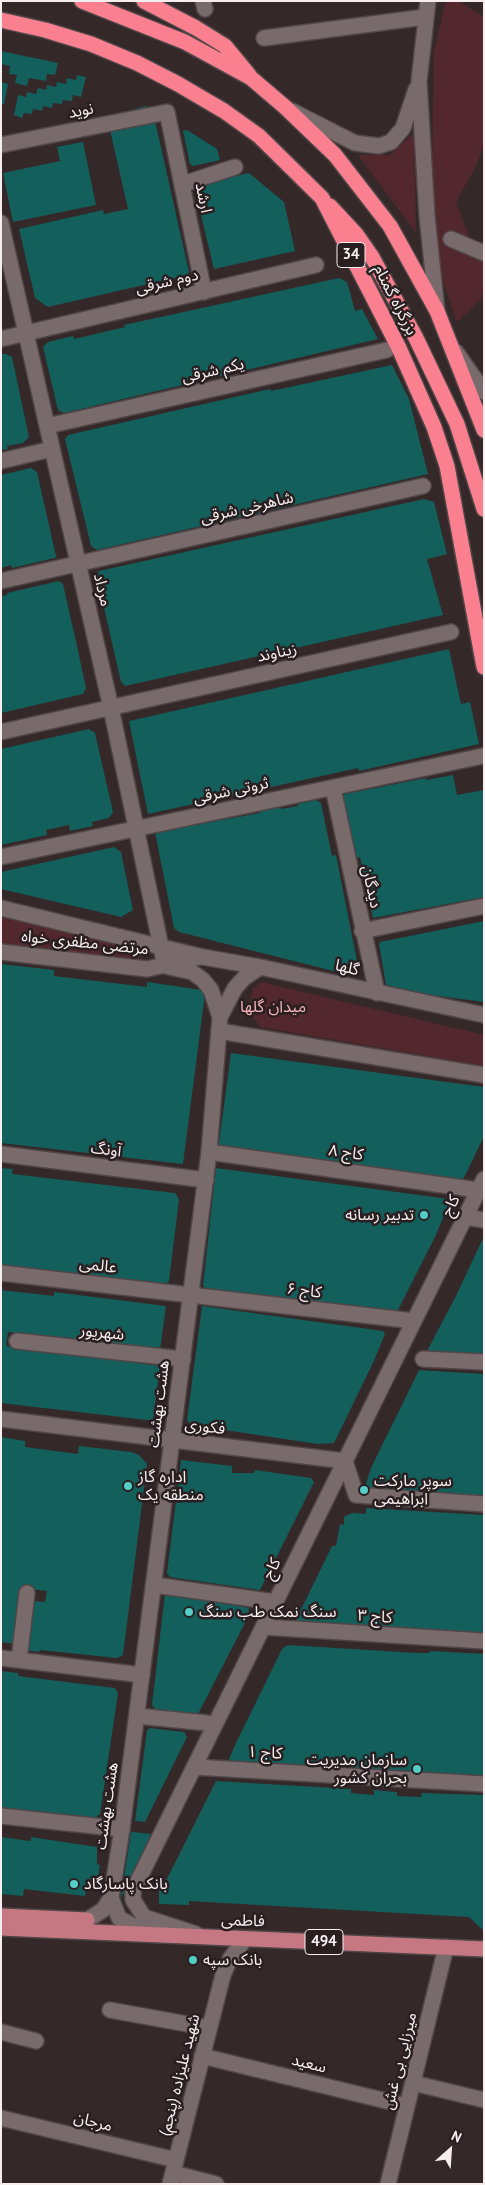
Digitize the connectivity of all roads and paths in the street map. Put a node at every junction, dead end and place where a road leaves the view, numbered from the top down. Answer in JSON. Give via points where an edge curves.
{"nodes":[{"id":1,"x":82,"y":1,"type":"edge"},
{"id":2,"x":144,"y":1,"type":"edge"},
{"id":3,"x":428,"y":1,"type":"edge"},
{"id":4,"x":425,"y":17,"type":"junction"},
{"id":5,"x":1,"y":20,"type":"edge"},
{"id":6,"x":264,"y":38,"type":"dead end"},
{"id":7,"x":251,"y":78,"type":"junction"},
{"id":8,"x":419,"y":81,"type":"junction"},
{"id":9,"x":286,"y":107,"type":"junction"},
{"id":10,"x":167,"y":112,"type":"joint"},
{"id":11,"x":1,"y":145,"type":"edge"},
{"id":12,"x":235,"y":167,"type":"dead end"},
{"id":13,"x":183,"y":184,"type":"junction"},
{"id":14,"x":322,"y":198,"type":"junction"},
{"id":15,"x":1,"y":223,"type":"edge"},
{"id":16,"x":451,"y":238,"type":"dead end"},
{"id":17,"x":484,"y":253,"type":"edge"},
{"id":18,"x":316,"y":265,"type":"dead end"},
{"id":19,"x":204,"y":292,"type":"junction"},
{"id":20,"x":437,"y":311,"type":"junction"},
{"id":21,"x":26,"y":334,"type":"junction"},
{"id":22,"x":1,"y":339,"type":"edge"},
{"id":23,"x":451,"y":344,"type":"junction"},
{"id":24,"x":387,"y":350,"type":"dead end"},
{"id":25,"x":484,"y":392,"type":"edge"},
{"id":26,"x":47,"y":426,"type":"junction"},
{"id":27,"x":484,"y":430,"type":"edge"},
{"id":28,"x":52,"y":449,"type":"junction"},
{"id":29,"x":1,"y":461,"type":"edge"},
{"id":30,"x":423,"y":486,"type":"dead end"},
{"id":31,"x":484,"y":509,"type":"edge"},
{"id":32,"x":78,"y":564,"type":"junction"},
{"id":33,"x":1,"y":581,"type":"edge"},
{"id":34,"x":451,"y":632,"type":"dead end"},
{"id":35,"x":484,"y":667,"type":"edge"},
{"id":36,"x":111,"y":708,"type":"junction"},
{"id":37,"x":1,"y":732,"type":"edge"},
{"id":38,"x":483,"y":756,"type":"edge"},
{"id":39,"x":333,"y":788,"type":"junction"},
{"id":40,"x":137,"y":828,"type":"junction"},
{"id":41,"x":1,"y":857,"type":"edge"},
{"id":42,"x":484,"y":906,"type":"edge"},
{"id":43,"x":1,"y":908,"type":"edge"},
{"id":44,"x":362,"y":930,"type":"junction"},
{"id":45,"x":160,"y":946,"type":"junction"},
{"id":46,"x":1,"y":952,"type":"edge"},
{"id":47,"x":203,"y":957,"type":"junction"},
{"id":48,"x":165,"y":966,"type":"junction"},
{"id":49,"x":260,"y":967,"type":"junction"},
{"id":50,"x":377,"y":993,"type":"junction"},
{"id":51,"x":484,"y":1015,"type":"edge"},
{"id":52,"x":220,"y":1024,"type":"junction"},
{"id":53,"x":484,"y":1075,"type":"edge"},
{"id":54,"x":209,"y":1152,"type":"junction"},
{"id":55,"x":1,"y":1154,"type":"edge"},
{"id":56,"x":206,"y":1180,"type":"junction"},
{"id":57,"x":481,"y":1184,"type":"edge"},
{"id":58,"x":464,"y":1217,"type":"junction"},
{"id":59,"x":484,"y":1220,"type":"edge"},
{"id":60,"x":1,"y":1272,"type":"edge"},
{"id":61,"x":191,"y":1295,"type":"junction"},
{"id":62,"x":414,"y":1321,"type":"junction"},
{"id":63,"x":17,"y":1341,"type":"dead end"},
{"id":64,"x":422,"y":1359,"type":"dead end"},
{"id":65,"x":183,"y":1360,"type":"junction"},
{"id":66,"x":484,"y":1362,"type":"edge"},
{"id":67,"x":1,"y":1419,"type":"edge"},
{"id":68,"x":172,"y":1440,"type":"junction"},
{"id":69,"x":345,"y":1461,"type":"junction"},
{"id":70,"x":484,"y":1504,"type":"edge"},
{"id":71,"x":154,"y":1585,"type":"junction"},
{"id":72,"x":27,"y":1593,"type":"dead end"},
{"id":73,"x":268,"y":1602,"type":"dead end"},
{"id":74,"x":263,"y":1627,"type":"junction"},
{"id":75,"x":484,"y":1641,"type":"edge"},
{"id":76,"x":1,"y":1658,"type":"edge"},
{"id":77,"x":18,"y":1660,"type":"junction"},
{"id":78,"x":142,"y":1675,"type":"junction"},
{"id":79,"x":137,"y":1716,"type":"junction"},
{"id":80,"x":207,"y":1723,"type":"dead end"},
{"id":81,"x":194,"y":1767,"type":"junction"},
{"id":82,"x":484,"y":1784,"type":"edge"},
{"id":83,"x":1,"y":1816,"type":"edge"},
{"id":84,"x":122,"y":1829,"type":"junction"},
{"id":85,"x":111,"y":1898,"type":"junction"},
{"id":86,"x":1,"y":1916,"type":"edge"},
{"id":87,"x":87,"y":1920,"type":"joint"},
{"id":88,"x":1,"y":1928,"type":"edge"},
{"id":89,"x":205,"y":1937,"type":"junction"},
{"id":90,"x":245,"y":1938,"type":"junction"},
{"id":91,"x":446,"y":1947,"type":"junction"},
{"id":92,"x":484,"y":1949,"type":"edge"},
{"id":93,"x":110,"y":2010,"type":"dead end"},
{"id":94,"x":209,"y":2028,"type":"junction"},
{"id":95,"x":1,"y":2032,"type":"edge"},
{"id":96,"x":36,"y":2041,"type":"dead end"},
{"id":97,"x":202,"y":2056,"type":"junction"},
{"id":98,"x":413,"y":2082,"type":"junction"},
{"id":99,"x":484,"y":2100,"type":"edge"},
{"id":100,"x":407,"y":2106,"type":"junction"},
{"id":101,"x":1,"y":2118,"type":"edge"},
{"id":102,"x":173,"y":2172,"type":"edge"},
{"id":103,"x":216,"y":2184,"type":"edge"},
{"id":104,"x":388,"y":2184,"type":"edge"}],
"edges":[{"from":1,"to":7,"type":"highway","name":"بزرگراه گمنام","via":[[185,42]]},
{"from":2,"to":7,"type":"highway","via":[[225,46]]},
{"from":3,"to":4,"type":"street"},
{"from":4,"to":6,"type":"street"},
{"from":4,"to":8,"type":"street"},
{"from":5,"to":14,"type":"highway","name":"بزرگراه گمنام","number":"34","via":[[91,44],[178,84],[259,136]]},
{"from":7,"to":9,"type":"highway","name":"بزرگراه گمنام"},
{"from":8,"to":9,"type":"street","via":[[403,128],[391,142],[379,146],[355,143]]},
{"from":8,"to":20,"type":"street","via":[[426,216]]},
{"from":9,"to":20,"type":"highway","name":"بزرگراه گمنام","via":[[335,155],[390,226]]},
{"from":10,"to":11,"type":"street","name":"نوید"},
{"from":10,"to":13,"type":"street","name":"ارشد"},
{"from":12,"to":13,"type":"street"},
{"from":13,"to":19,"type":"street","name":"ارشد"},
{"from":14,"to":31,"type":"highway","via":[[356,234],[395,298],[457,424]]},
{"from":14,"to":35,"type":"highway","name":"بزرگراه گمنام","number":"34","via":[[399,348],[434,426],[447,466]]},
{"from":15,"to":21,"type":"street","name":"مرداد"},
{"from":16,"to":17,"type":"street"},
{"from":18,"to":19,"type":"street","name":"دوم شرقی"},
{"from":19,"to":21,"type":"street","name":"دوم شرقی"},
{"from":20,"to":23,"type":"highway","name":"بزرگراه گمنام"},
{"from":21,"to":22,"type":"street","name":"دوم شرقی"},
{"from":21,"to":26,"type":"street","name":"مرداد"},
{"from":23,"to":25,"type":"street"},
{"from":23,"to":27,"type":"highway","name":"بزرگراه گمنام"},
{"from":24,"to":26,"type":"street","name":"یکم شرقی"},
{"from":26,"to":28,"type":"street","name":"مرداد"},
{"from":28,"to":29,"type":"street"},
{"from":28,"to":32,"type":"street","name":"مرداد"},
{"from":30,"to":32,"type":"street","name":"شاهرخی شرقی"},
{"from":32,"to":33,"type":"street","name":"شاهرخی شرقی"},
{"from":32,"to":36,"type":"street","name":"مرداد"},
{"from":34,"to":36,"type":"street","name":"زیناوند"},
{"from":36,"to":37,"type":"street","name":"زیناوند"},
{"from":36,"to":40,"type":"street","name":"مرداد"},
{"from":38,"to":39,"type":"street","name":"ثروتی شرقی"},
{"from":39,"to":40,"type":"street","name":"ثروتی شرقی"},
{"from":39,"to":44,"type":"street","name":"دیدگان"},
{"from":40,"to":41,"type":"street","name":"ثروتی شرقی"},
{"from":40,"to":45,"type":"street","name":"مرداد"},
{"from":42,"to":44,"type":"street"},
{"from":43,"to":45,"type":"street","name":"گلها"},
{"from":44,"to":50,"type":"street","name":"دیدگان"},
{"from":45,"to":47,"type":"street","name":"گلها"},
{"from":45,"to":48,"type":"street","name":"مرداد"},
{"from":46,"to":48,"type":"street","name":"مرتضی مظفری خواه","via":[[146,969]]},
{"from":47,"to":48,"type":"street","name":"گلها"},
{"from":47,"to":49,"type":"street","name":"گلها"},
{"from":48,"to":52,"type":"street","via":[[192,972],[203,980],[211,990]]},
{"from":49,"to":50,"type":"street","name":"گلها"},
{"from":49,"to":52,"type":"street","name":"هشت بهشت","via":[[235,988]]},
{"from":50,"to":51,"type":"street","name":"گلها"},
{"from":52,"to":53,"type":"street"},
{"from":52,"to":54,"type":"street","name":"هشت بهشت"},
{"from":54,"to":56,"type":"street","name":"هشت بهشت"},
{"from":54,"to":57,"type":"street","name":"کاج ۸"},
{"from":55,"to":56,"type":"street","name":"آونگ"},
{"from":56,"to":61,"type":"street","name":"هشت بهشت"},
{"from":57,"to":58,"type":"street","name":"کاج"},
{"from":58,"to":59,"type":"street"},
{"from":58,"to":62,"type":"street","name":"کاج"},
{"from":60,"to":61,"type":"street","name":"عالمی"},
{"from":61,"to":62,"type":"street","name":"کاج ۶"},
{"from":61,"to":65,"type":"street","name":"هشت بهشت"},
{"from":62,"to":69,"type":"street","name":"کاج"},
{"from":63,"to":65,"type":"street","name":"شهریور"},
{"from":64,"to":66,"type":"street"},
{"from":65,"to":68,"type":"street","name":"هشت بهشت"},
{"from":67,"to":68,"type":"street","name":"فکوری"},
{"from":68,"to":69,"type":"street","name":"فکوری"},
{"from":68,"to":71,"type":"street","name":"هشت بهشت"},
{"from":69,"to":70,"type":"street","via":[[356,1495]]},
{"from":69,"to":74,"type":"street","name":"کاج"},
{"from":71,"to":73,"type":"street"},
{"from":71,"to":78,"type":"street","name":"هشت بهشت"},
{"from":72,"to":77,"type":"street"},
{"from":74,"to":75,"type":"street","name":"کاج ۳"},
{"from":74,"to":81,"type":"street","name":"کاج"},
{"from":76,"to":77,"type":"street"},
{"from":77,"to":78,"type":"street"},
{"from":78,"to":79,"type":"street","name":"هشت بهشت"},
{"from":79,"to":80,"type":"street"},
{"from":79,"to":84,"type":"street","name":"هشت بهشت"},
{"from":81,"to":82,"type":"street","name":"کاج ۱"},
{"from":81,"to":89,"type":"street","name":"کاج","via":[[134,1891],[133,1900],[144,1917]]},
{"from":83,"to":84,"type":"street"},
{"from":84,"to":85,"type":"street","name":"هشت بهشت"},
{"from":85,"to":87,"type":"street","via":[[103,1910]]},
{"from":85,"to":89,"type":"street","via":[[119,1918],[135,1927]]},
{"from":86,"to":87,"type":"main road"},
{"from":88,"to":89,"type":"main road","name":"فاطمی","number":"494"},
{"from":89,"to":90,"type":"main road","name":"فاطمی","number":"494"},
{"from":90,"to":91,"type":"main road","name":"فاطمی","number":"494"},
{"from":90,"to":94,"type":"street","name":"شهید علیزاده (پنجم)","via":[[223,1975]]},
{"from":91,"to":92,"type":"main road","name":"فاطمی","number":"494"},
{"from":91,"to":98,"type":"street","name":"میرزایی بی غش"},
{"from":93,"to":94,"type":"street"},
{"from":94,"to":97,"type":"street","name":"شهید علیزاده (پنجم)"},
{"from":95,"to":96,"type":"street"},
{"from":97,"to":100,"type":"street","name":"سعید"},
{"from":97,"to":102,"type":"street","name":"شهید علیزاده (پنجم)"},
{"from":98,"to":99,"type":"street"},
{"from":98,"to":100,"type":"street","name":"میرزایی بی غش"},
{"from":100,"to":104,"type":"street","name":"میرزایی بی غش"},
{"from":101,"to":102,"type":"street","name":"مرجان"},
{"from":102,"to":103,"type":"street","name":"مرجان"}]}
